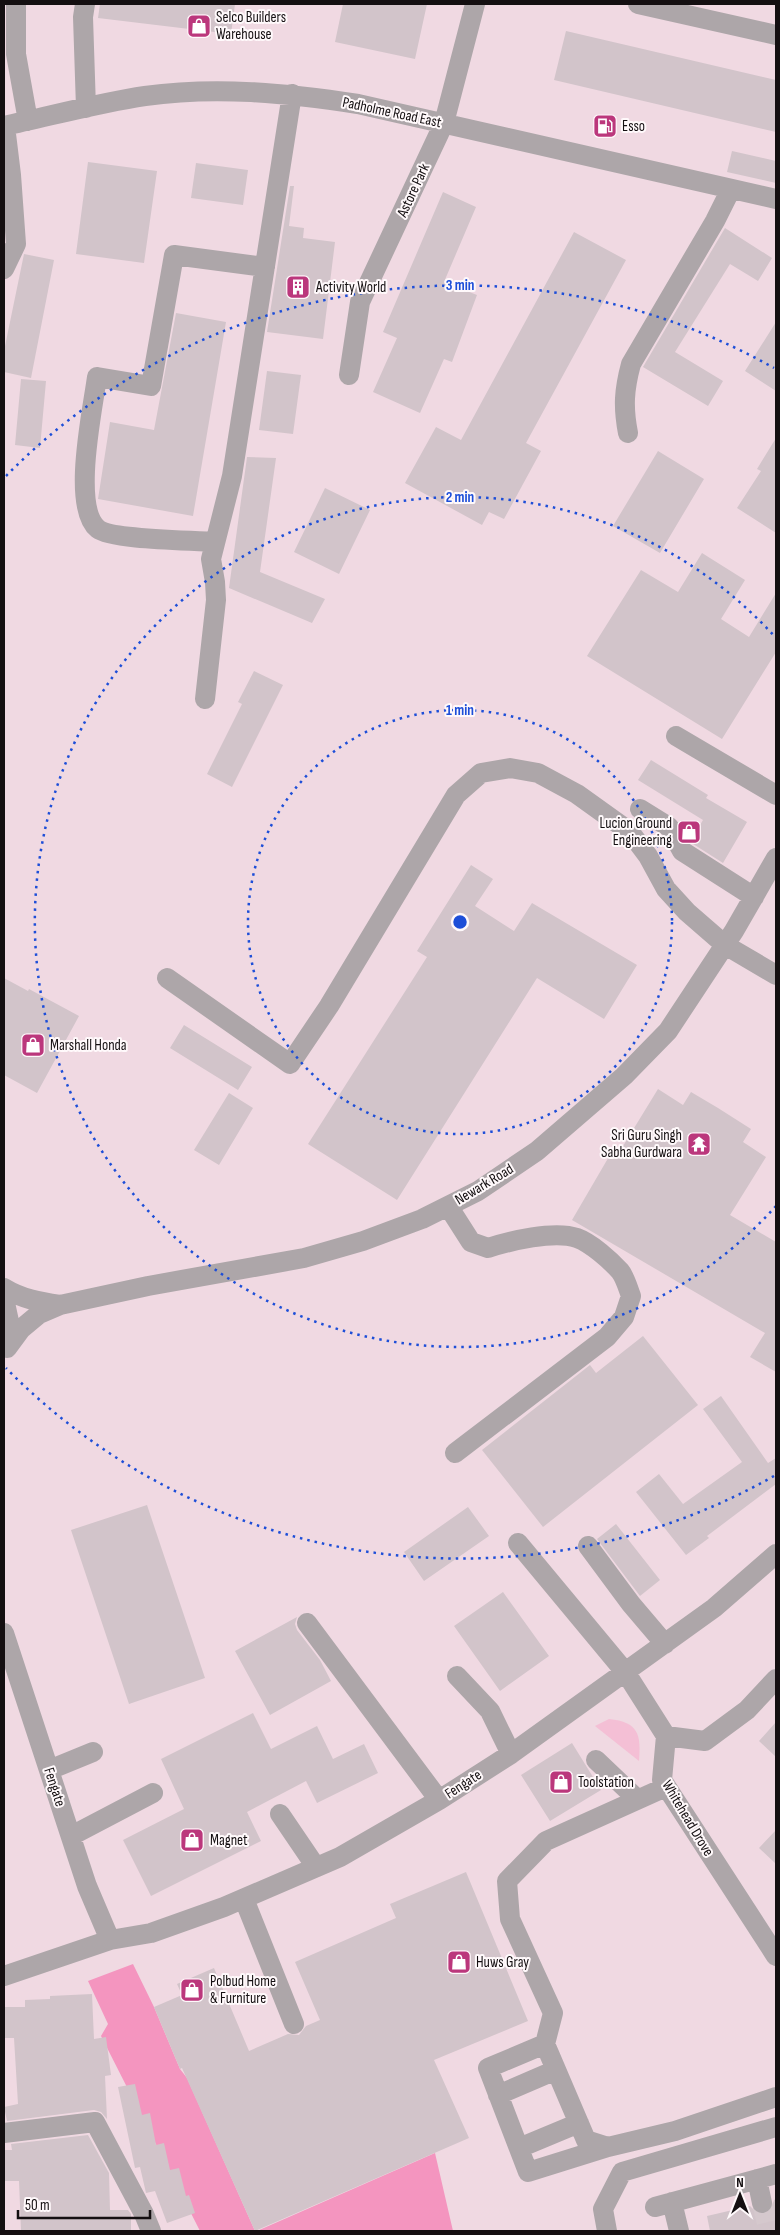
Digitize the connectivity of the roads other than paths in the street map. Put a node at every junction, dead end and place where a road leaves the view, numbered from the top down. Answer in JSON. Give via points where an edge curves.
{"nodes":[{"id":1,"x":16,"y":4,"type":"edge"},
{"id":2,"x":85,"y":4,"type":"edge"},
{"id":3,"x":475,"y":4,"type":"edge"},
{"id":4,"x":638,"y":4,"type":"edge"},
{"id":5,"x":776,"y":35,"type":"edge"},
{"id":6,"x":292,"y":94,"type":"junction"},
{"id":7,"x":86,"y":108,"type":"junction"},
{"id":8,"x":28,"y":121,"type":"junction"},
{"id":9,"x":444,"y":123,"type":"junction"},
{"id":10,"x":4,"y":126,"type":"edge"},
{"id":11,"x":731,"y":189,"type":"junction"},
{"id":12,"x":776,"y":199,"type":"edge"},
{"id":13,"x":264,"y":267,"type":"junction"},
{"id":14,"x":4,"y":269,"type":"edge"},
{"id":15,"x":349,"y":375,"type":"dead end"},
{"id":16,"x":628,"y":433,"type":"dead end"},
{"id":17,"x":215,"y":542,"type":"junction"},
{"id":18,"x":205,"y":699,"type":"dead end"},
{"id":19,"x":676,"y":736,"type":"dead end"},
{"id":20,"x":776,"y":795,"type":"edge"},
{"id":21,"x":640,"y":809,"type":"dead end"},
{"id":22,"x":776,"y":858,"type":"edge"},
{"id":23,"x":754,"y":897,"type":"junction"},
{"id":24,"x":724,"y":945,"type":"junction"},
{"id":25,"x":776,"y":975,"type":"edge"},
{"id":26,"x":167,"y":978,"type":"dead end"},
{"id":27,"x":448,"y":1206,"type":"junction"},
{"id":28,"x":4,"y":1288,"type":"edge"},
{"id":29,"x":4,"y":1298,"type":"edge"},
{"id":30,"x":60,"y":1304,"type":"junction"},
{"id":31,"x":5,"y":1352,"type":"edge"},
{"id":32,"x":455,"y":1453,"type":"dead end"},
{"id":33,"x":518,"y":1543,"type":"dead end"},
{"id":34,"x":588,"y":1546,"type":"dead end"},
{"id":35,"x":775,"y":1558,"type":"edge"},
{"id":36,"x":307,"y":1623,"type":"dead end"},
{"id":37,"x":4,"y":1633,"type":"edge"},
{"id":38,"x":666,"y":1644,"type":"junction"},
{"id":39,"x":626,"y":1673,"type":"junction"},
{"id":40,"x":456,"y":1676,"type":"dead end"},
{"id":41,"x":776,"y":1679,"type":"edge"},
{"id":42,"x":666,"y":1736,"type":"junction"},
{"id":43,"x":93,"y":1752,"type":"dead end"},
{"id":44,"x":511,"y":1754,"type":"junction"},
{"id":45,"x":596,"y":1760,"type":"dead end"},
{"id":46,"x":49,"y":1770,"type":"junction"},
{"id":47,"x":666,"y":1787,"type":"junction"},
{"id":48,"x":153,"y":1793,"type":"dead end"},
{"id":49,"x":637,"y":1799,"type":"junction"},
{"id":50,"x":440,"y":1800,"type":"junction"},
{"id":51,"x":280,"y":1814,"type":"dead end"},
{"id":52,"x":71,"y":1836,"type":"junction"},
{"id":53,"x":316,"y":1867,"type":"junction"},
{"id":54,"x":244,"y":1899,"type":"junction"},
{"id":55,"x":110,"y":1940,"type":"junction"},
{"id":56,"x":776,"y":1956,"type":"edge"},
{"id":57,"x":4,"y":1976,"type":"edge"},
{"id":58,"x":294,"y":2024,"type":"dead end"},
{"id":59,"x":545,"y":2044,"type":"junction"},
{"id":60,"x":556,"y":2070,"type":"junction"},
{"id":61,"x":498,"y":2095,"type":"junction"},
{"id":62,"x":776,"y":2097,"type":"edge"},
{"id":63,"x":579,"y":2123,"type":"junction"},
{"id":64,"x":776,"y":2127,"type":"edge"},
{"id":65,"x":4,"y":2134,"type":"edge"},
{"id":66,"x":608,"y":2147,"type":"junction"},
{"id":67,"x":519,"y":2148,"type":"junction"},
{"id":68,"x":776,"y":2174,"type":"edge"},
{"id":69,"x":757,"y":2179,"type":"junction"},
{"id":70,"x":762,"y":2203,"type":"tunnel mouth"},
{"id":71,"x":151,"y":2231,"type":"edge"},
{"id":72,"x":607,"y":2231,"type":"edge"},
{"id":73,"x":679,"y":2231,"type":"edge"}],
"edges":[{"from":1,"to":8,"type":"street","via":[[16,54]]},
{"from":2,"to":7,"type":"street"},
{"from":3,"to":9,"type":"street","name":"Astore Park"},
{"from":4,"to":5,"type":"street"},
{"from":6,"to":7,"type":"street","name":"Padholme Road East","via":[[225,91],[146,96]]},
{"from":6,"to":9,"type":"street","name":"Padholme Road East","via":[[358,104]]},
{"from":6,"to":13,"type":"street"},
{"from":7,"to":8,"type":"street","name":"Padholme Road East"},
{"from":8,"to":10,"type":"street","name":"Padholme Road East"},
{"from":9,"to":11,"type":"street","name":"Padholme Road East"},
{"from":9,"to":15,"type":"street","name":"Astore Park","via":[[360,302]]},
{"from":10,"to":14,"type":"street","via":[[16,244]]},
{"from":11,"to":12,"type":"street","name":"Padholme Road East"},
{"from":11,"to":16,"type":"street","via":[[631,364],[625,385],[624,410]]},
{"from":13,"to":17,"type":"street","via":[[232,476]]},
{"from":13,"to":17,"type":"street","via":[[174,255],[151,386],[97,377],[84,478],[91,518],[99,529],[115,535]]},
{"from":17,"to":18,"type":"street","via":[[211,559],[216,600]]},
{"from":19,"to":20,"type":"street"},
{"from":21,"to":23,"type":"street","via":[[668,828],[682,851]]},
{"from":22,"to":23,"type":"street","name":"Newark Road"},
{"from":23,"to":24,"type":"street","name":"Newark Road"},
{"from":24,"to":25,"type":"street"},
{"from":24,"to":26,"type":"street","via":[[666,889],[630,832],[577,794],[538,773],[510,768],[481,773],[456,795],[329,1006],[290,1064]]},
{"from":24,"to":27,"type":"street","name":"Newark Road","via":[[668,1031],[624,1076],[537,1151],[478,1191]]},
{"from":27,"to":30,"type":"street","name":"Newark Road","via":[[363,1241],[304,1258]]},
{"from":27,"to":32,"type":"street","via":[[471,1242],[488,1248],[514,1240],[548,1236],[576,1238],[621,1272],[631,1296],[624,1317],[607,1337]]},
{"from":28,"to":30,"type":"street","name":"Newark Road","via":[[38,1302]]},
{"from":29,"to":31,"type":"street","via":[[10,1326]]},
{"from":30,"to":31,"type":"street","name":"Newark Road","via":[[39,1314],[21,1329]]},
{"from":33,"to":39,"type":"street"},
{"from":34,"to":38,"type":"street"},
{"from":35,"to":38,"type":"street","name":"Fengate"},
{"from":36,"to":50,"type":"street"},
{"from":37,"to":46,"type":"street","name":"Fengate"},
{"from":38,"to":39,"type":"street","name":"Fengate"},
{"from":39,"to":42,"type":"street"},
{"from":39,"to":44,"type":"street","name":"Fengate"},
{"from":40,"to":44,"type":"street","via":[[490,1711]]},
{"from":41,"to":42,"type":"street","via":[[747,1710],[705,1741]]},
{"from":42,"to":47,"type":"street","name":"Whitehead Drove","via":[[662,1780]]},
{"from":43,"to":46,"type":"street"},
{"from":44,"to":50,"type":"street","name":"Fengate"},
{"from":45,"to":49,"type":"street"},
{"from":46,"to":52,"type":"street","name":"Fengate"},
{"from":47,"to":49,"type":"street"},
{"from":47,"to":56,"type":"street","name":"Whitehead Drove"},
{"from":48,"to":52,"type":"street"},
{"from":49,"to":59,"type":"street","via":[[546,1841],[508,1882],[510,1919],[553,2014]]},
{"from":50,"to":53,"type":"street","name":"Fengate","via":[[340,1857]]},
{"from":51,"to":53,"type":"street"},
{"from":52,"to":55,"type":"street","name":"Fengate","via":[[87,1886]]},
{"from":53,"to":54,"type":"street","name":"Fengate"},
{"from":54,"to":55,"type":"street","name":"Fengate","via":[[151,1933]]},
{"from":54,"to":58,"type":"street"},
{"from":55,"to":57,"type":"street","name":"Fengate"},
{"from":59,"to":60,"type":"street"},
{"from":59,"to":61,"type":"street","via":[[488,2068]]},
{"from":60,"to":61,"type":"street"},
{"from":60,"to":63,"type":"street"},
{"from":61,"to":67,"type":"street"},
{"from":62,"to":66,"type":"street","via":[[675,2131]]},
{"from":63,"to":66,"type":"street","via":[[586,2140]]},
{"from":63,"to":67,"type":"street"},
{"from":64,"to":72,"type":"street","via":[[622,2172],[602,2209]]},
{"from":65,"to":71,"type":"street","via":[[95,2122]]},
{"from":66,"to":67,"type":"street","via":[[528,2172]]},
{"from":68,"to":69,"type":"street"},
{"from":69,"to":70,"type":"street"},
{"from":69,"to":73,"type":"street","via":[[663,2205]]}]}
